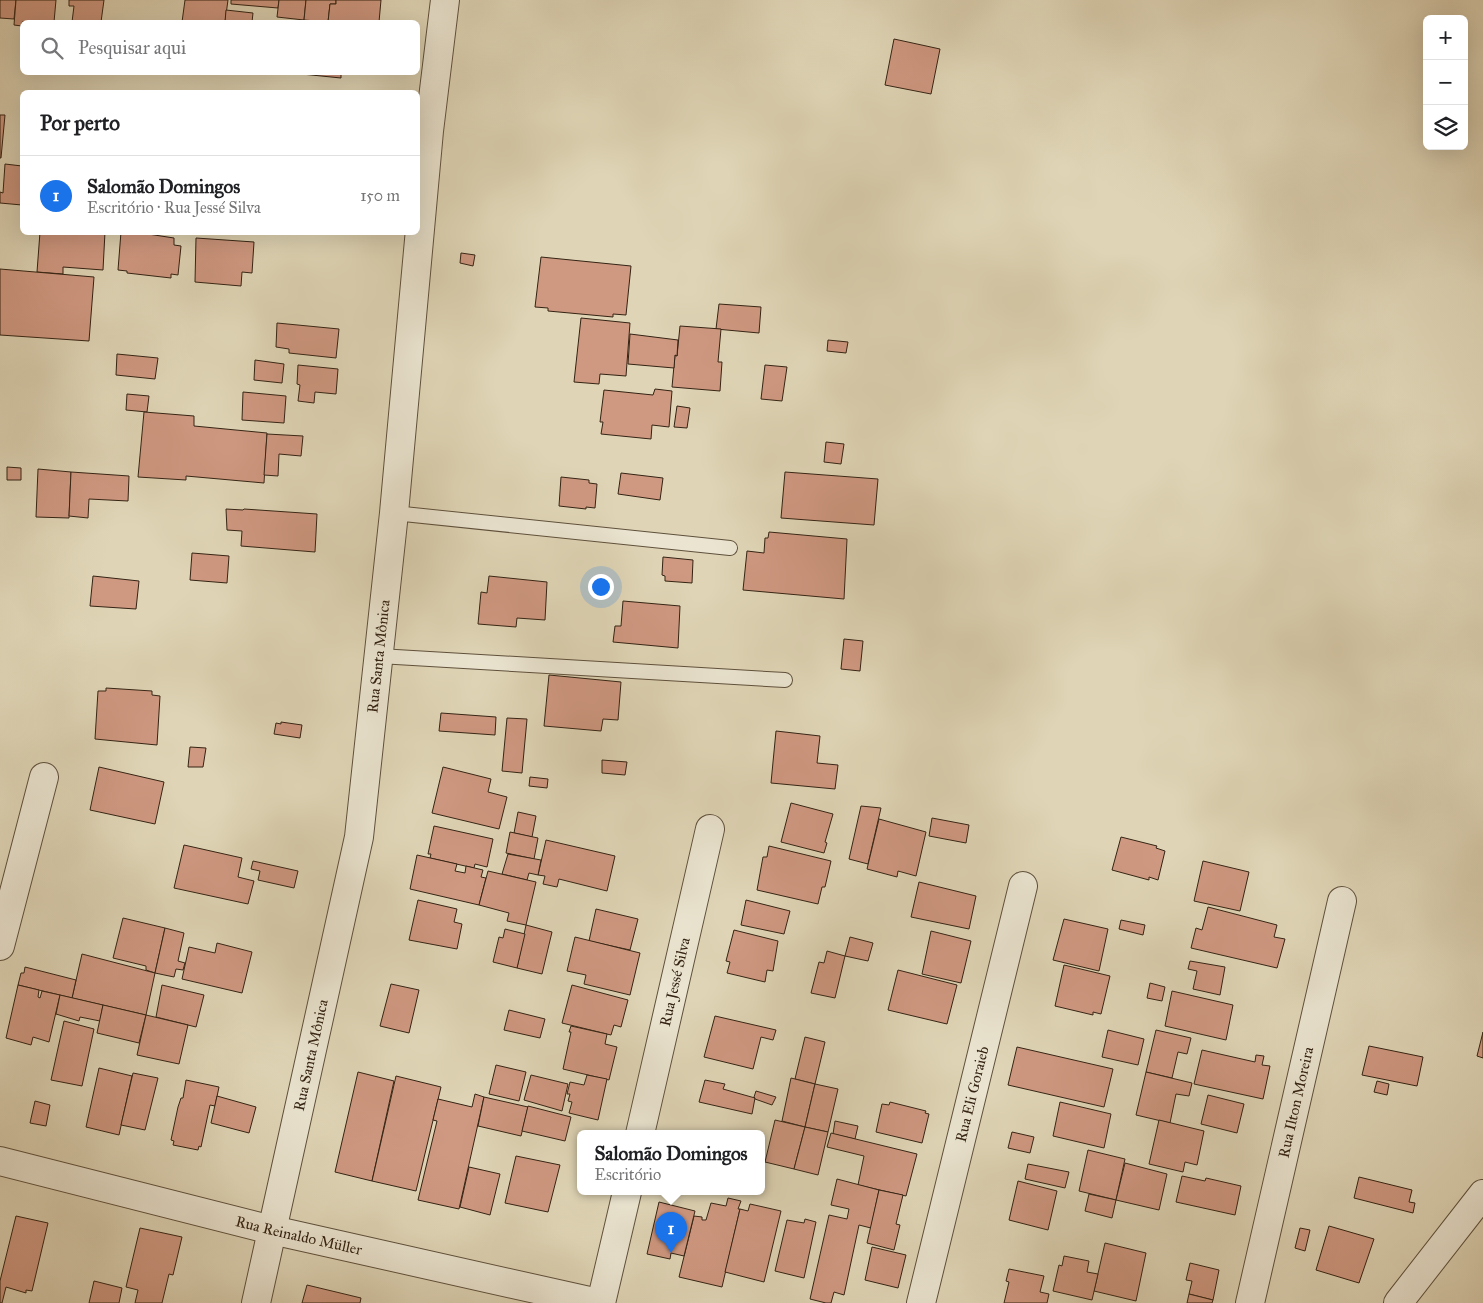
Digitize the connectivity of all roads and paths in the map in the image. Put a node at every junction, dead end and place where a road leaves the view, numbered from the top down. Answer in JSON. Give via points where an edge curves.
{"nodes":[{"id":1,"x":445,"y":0,"type":"edge"},
{"id":2,"x":394,"y":513,"type":"junction"},
{"id":3,"x":730,"y":548,"type":"dead end"},
{"id":4,"x":379,"y":656,"type":"junction"},
{"id":5,"x":784,"y":680,"type":"dead end"},
{"id":6,"x":44,"y":777,"type":"dead end"},
{"id":7,"x":710,"y":829,"type":"dead end"},
{"id":8,"x":1023,"y":886,"type":"dead end"},
{"id":9,"x":1342,"y":901,"type":"dead end"},
{"id":10,"x":0,"y":946,"type":"edge"},
{"id":11,"x":641,"y":1130,"type":"edge"},
{"id":12,"x":0,"y":1162,"type":"edge"},
{"id":13,"x":1483,"y":1194,"type":"edge"},
{"id":14,"x":626,"y":1195,"type":"edge"},
{"id":15,"x":272,"y":1230,"type":"junction"},
{"id":16,"x":256,"y":1303,"type":"edge"},
{"id":17,"x":599,"y":1303,"type":"edge"},
{"id":18,"x":921,"y":1303,"type":"edge"},
{"id":19,"x":1250,"y":1303,"type":"edge"},
{"id":20,"x":1398,"y":1303,"type":"edge"}],
"edges":[{"from":1,"to":2,"type":"street","name":"Rua Santa Mônica"},
{"from":2,"to":3,"type":"lane"},
{"from":2,"to":4,"type":"street","name":"Rua Santa Mônica"},
{"from":4,"to":5,"type":"lane"},
{"from":4,"to":15,"type":"street","name":"Rua Santa Mônica","via":[[359,837]]},
{"from":6,"to":10,"type":"street"},
{"from":7,"to":11,"type":"street","name":"Rua Jessé Silva"},
{"from":8,"to":18,"type":"street","name":"Rua Eli Goraieb"},
{"from":9,"to":19,"type":"street","name":"Rua Ilton Moreira"},
{"from":12,"to":15,"type":"street","name":"Rua Reinaldo Müller"},
{"from":13,"to":20,"type":"street"},
{"from":14,"to":17,"type":"street"},
{"from":15,"to":16,"type":"street","name":"Rua Santa Mônica"},
{"from":15,"to":17,"type":"street","name":"Rua Reinaldo Müller"}]}
